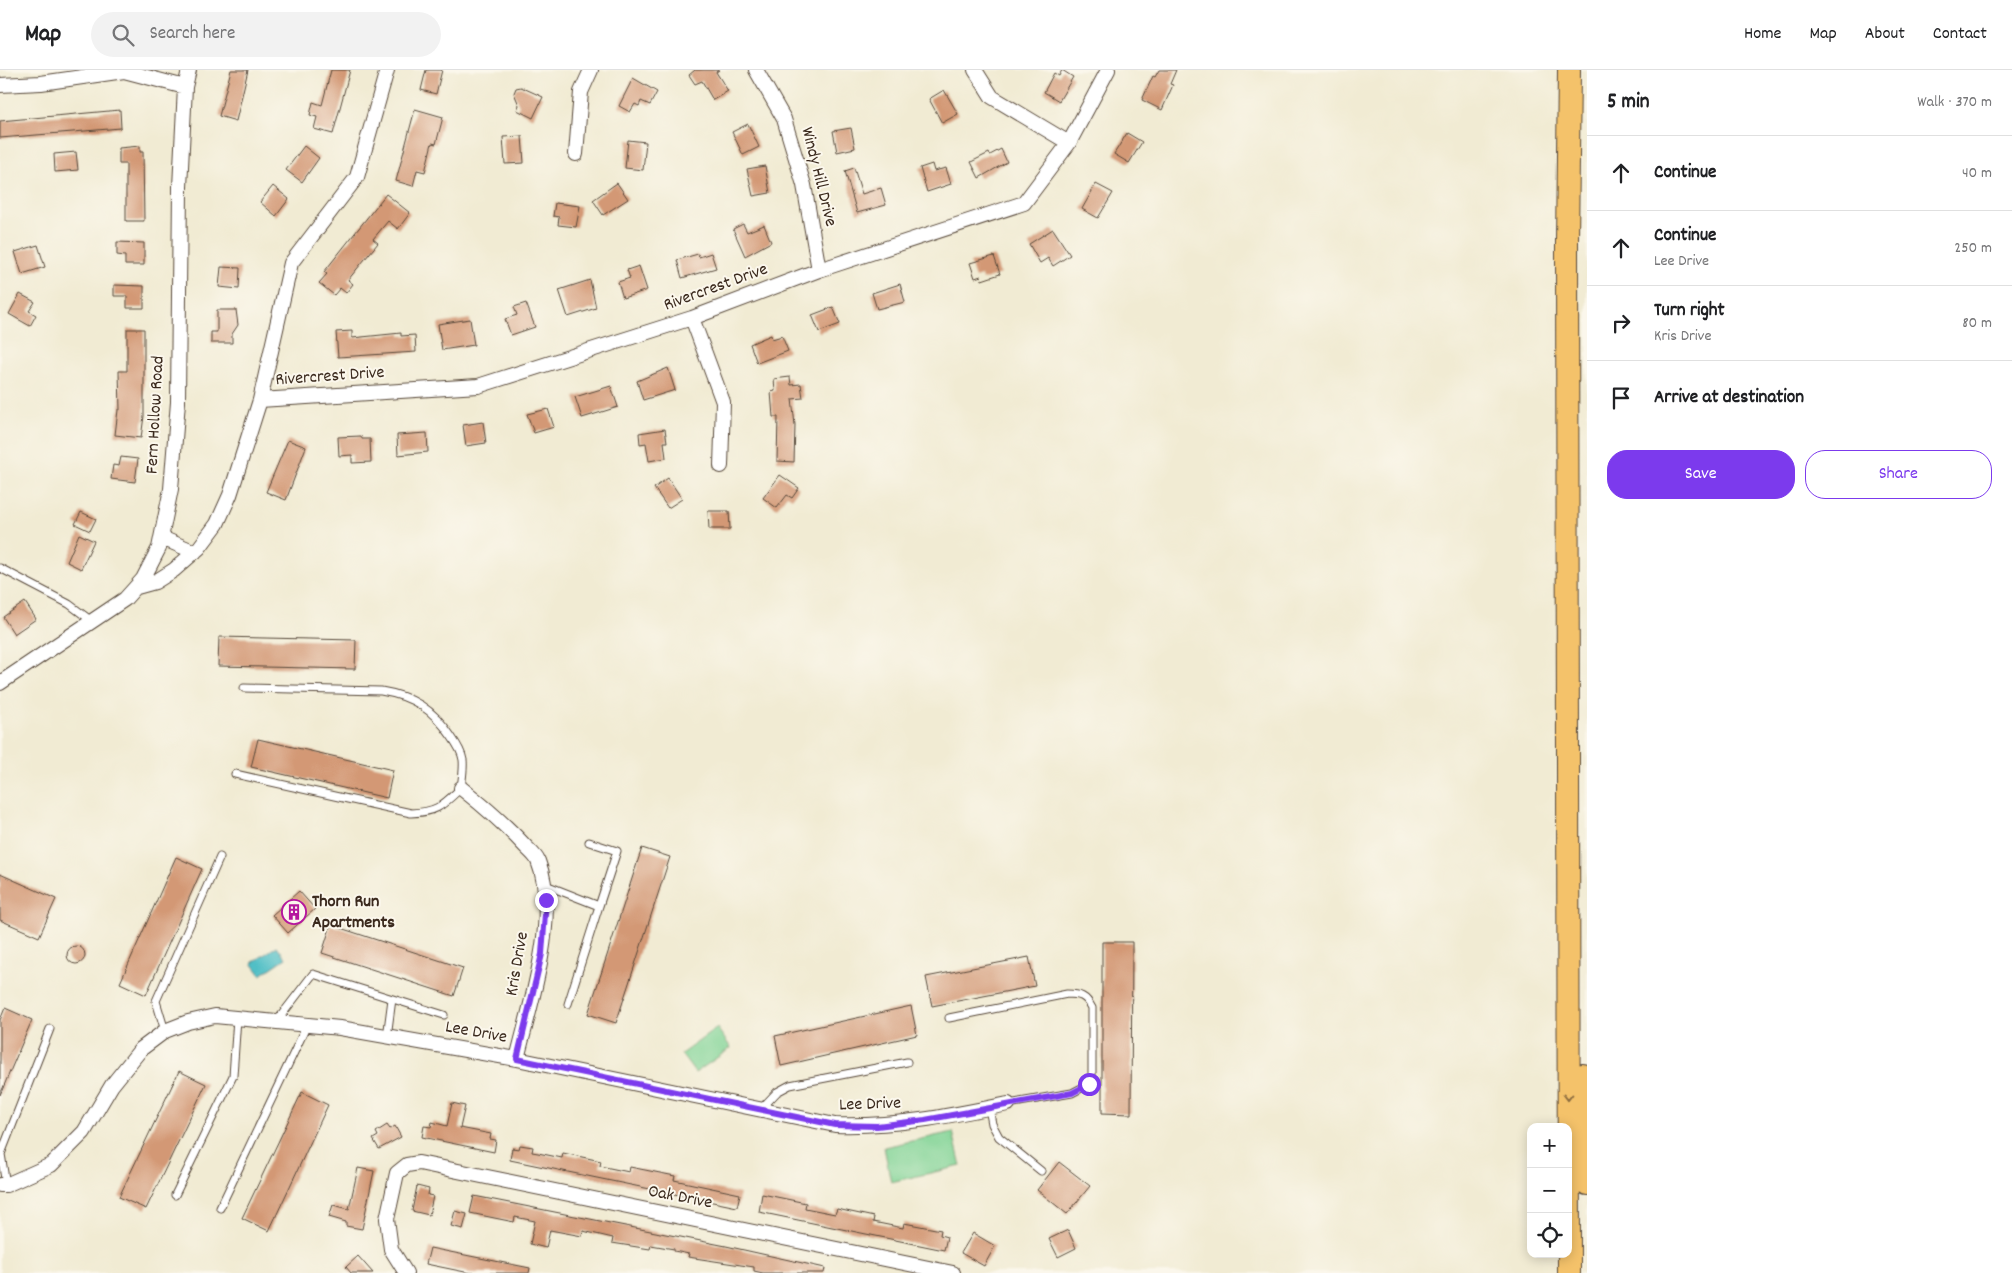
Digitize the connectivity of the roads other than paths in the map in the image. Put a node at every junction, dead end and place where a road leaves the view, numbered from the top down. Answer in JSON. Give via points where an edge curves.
{"nodes":[{"id":1,"x":189,"y":70,"type":"edge"},
{"id":2,"x":387,"y":70,"type":"edge"},
{"id":3,"x":591,"y":70,"type":"edge"},
{"id":4,"x":756,"y":70,"type":"edge"},
{"id":5,"x":975,"y":70,"type":"edge"},
{"id":6,"x":1108,"y":70,"type":"edge"},
{"id":7,"x":1569,"y":70,"type":"edge"},
{"id":8,"x":1583,"y":70,"type":"edge"},
{"id":9,"x":0,"y":85,"type":"edge"},
{"id":10,"x":185,"y":87,"type":"junction"},
{"id":11,"x":1070,"y":143,"type":"junction"},
{"id":12,"x":576,"y":154,"type":"dead end"},
{"id":13,"x":819,"y":270,"type":"junction"},
{"id":14,"x":1579,"y":278,"type":"edge"},
{"id":15,"x":692,"y":318,"type":"junction"},
{"id":16,"x":260,"y":400,"type":"junction"},
{"id":17,"x":721,"y":466,"type":"dead end"},
{"id":18,"x":162,"y":538,"type":"junction"},
{"id":19,"x":195,"y":552,"type":"junction"},
{"id":20,"x":0,"y":568,"type":"edge"},
{"id":21,"x":137,"y":587,"type":"junction"},
{"id":22,"x":93,"y":622,"type":"junction"},
{"id":23,"x":0,"y":683,"type":"edge"},
{"id":24,"x":244,"y":688,"type":"dead end"},
{"id":25,"x":235,"y":774,"type":"dead end"},
{"id":26,"x":461,"y":788,"type":"junction"},
{"id":27,"x":589,"y":842,"type":"dead end"},
{"id":28,"x":220,"y":857,"type":"dead end"},
{"id":29,"x":543,"y":884,"type":"junction"},
{"id":30,"x":599,"y":906,"type":"junction"},
{"id":31,"x":392,"y":999,"type":"junction"},
{"id":32,"x":568,"y":1004,"type":"dead end"},
{"id":33,"x":444,"y":1015,"type":"dead end"},
{"id":34,"x":237,"y":1018,"type":"junction"},
{"id":35,"x":949,"y":1018,"type":"dead end"},
{"id":36,"x":277,"y":1021,"type":"junction"},
{"id":37,"x":307,"y":1025,"type":"junction"},
{"id":38,"x":50,"y":1029,"type":"dead end"},
{"id":39,"x":166,"y":1031,"type":"junction"},
{"id":40,"x":387,"y":1037,"type":"junction"},
{"id":41,"x":517,"y":1059,"type":"junction"},
{"id":42,"x":907,"y":1062,"type":"dead end"},
{"id":43,"x":1008,"y":1104,"type":"joint"},
{"id":44,"x":989,"y":1108,"type":"junction"},
{"id":45,"x":760,"y":1110,"type":"junction"},
{"id":46,"x":1041,"y":1171,"type":"dead end"},
{"id":47,"x":1587,"y":1184,"type":"edge"},
{"id":48,"x":3,"y":1185,"type":"edge"},
{"id":49,"x":174,"y":1195,"type":"dead end"},
{"id":50,"x":220,"y":1208,"type":"dead end"},
{"id":51,"x":406,"y":1273,"type":"edge"},
{"id":52,"x":952,"y":1273,"type":"edge"},
{"id":53,"x":1569,"y":1273,"type":"edge"}],
"edges":[{"from":1,"to":10,"type":"street","name":"Fern Hollow Road"},
{"from":2,"to":16,"type":"street","name":"Rivercrest Drive","via":[[357,177],[291,263]]},
{"from":3,"to":12,"type":"street","via":[[581,92]]},
{"from":4,"to":13,"type":"street","name":"Windy Hill Drive","via":[[787,128],[804,185]]},
{"from":5,"to":11,"type":"street","via":[[992,97]]},
{"from":6,"to":11,"type":"street","name":"Rivercrest Drive"},
{"from":7,"to":14,"type":"main road"},
{"from":8,"to":14,"type":"main road"},
{"from":9,"to":10,"type":"street","via":[[41,83],[124,71]]},
{"from":10,"to":18,"type":"street","name":"Fern Hollow Road","via":[[180,187],[178,402],[171,489]]},
{"from":11,"to":13,"type":"street","name":"Rivercrest Drive","via":[[1024,203]]},
{"from":13,"to":15,"type":"street","name":"Rivercrest Drive"},
{"from":14,"to":47,"type":"main road","via":[[1583,1067]]},
{"from":14,"to":53,"type":"main road","one_way":true},
{"from":15,"to":16,"type":"street","name":"Rivercrest Drive","via":[[478,386]]},
{"from":15,"to":17,"type":"street","via":[[724,402]]},
{"from":16,"to":19,"type":"street","name":"Rivercrest Drive","via":[[224,509],[210,536]]},
{"from":18,"to":19,"type":"street"},
{"from":18,"to":21,"type":"street","name":"Fern Hollow Road","via":[[154,560]]},
{"from":19,"to":21,"type":"street","name":"Rivercrest Drive","via":[[164,577]]},
{"from":20,"to":22,"type":"lane","via":[[69,604]]},
{"from":21,"to":22,"type":"street","name":"Fern Hollow Road","via":[[126,599]]},
{"from":22,"to":23,"type":"street","name":"Fern Hollow Road"},
{"from":24,"to":26,"type":"lane","via":[[402,694],[442,721],[457,744],[463,758]]},
{"from":25,"to":26,"type":"lane","via":[[410,813],[440,808]]},
{"from":26,"to":29,"type":"street","name":"Kris Drive","via":[[502,821],[538,860]]},
{"from":27,"to":30,"type":"lane","via":[[617,851]]},
{"from":28,"to":39,"type":"lane","via":[[156,1002]]},
{"from":29,"to":30,"type":"lane"},
{"from":29,"to":41,"type":"street","name":"Kris Drive","via":[[546,900],[542,954]]},
{"from":30,"to":32,"type":"lane"},
{"from":31,"to":33,"type":"lane"},
{"from":31,"to":36,"type":"lane","via":[[313,974]]},
{"from":31,"to":40,"type":"lane"},
{"from":34,"to":36,"type":"street","name":"Lee Drive"},
{"from":34,"to":39,"type":"street","name":"Lee Drive","via":[[216,1016]]},
{"from":34,"to":49,"type":"lane","via":[[233,1076]]},
{"from":35,"to":43,"type":"lane","via":[[1067,994],[1080,994],[1088,1000],[1092,1008],[1092,1077],[1089,1084],[1072,1093]]},
{"from":36,"to":37,"type":"street","name":"Lee Drive"},
{"from":37,"to":40,"type":"street","name":"Lee Drive"},
{"from":37,"to":50,"type":"lane"},
{"from":38,"to":48,"type":"lane","via":[[1,1154]]},
{"from":39,"to":48,"type":"street","name":"Lee Drive","via":[[141,1050],[112,1085],[84,1132],[51,1165]]},
{"from":40,"to":41,"type":"street","name":"Lee Drive"},
{"from":41,"to":45,"type":"street","name":"Lee Drive"},
{"from":42,"to":45,"type":"lane","via":[[790,1085],[777,1092]]},
{"from":43,"to":44,"type":"street","name":"Lee Drive"},
{"from":44,"to":45,"type":"street","name":"Lee Drive","via":[[877,1126],[835,1125]]},
{"from":44,"to":46,"type":"lane","via":[[999,1137]]},
{"from":51,"to":52,"type":"street","name":"Oak Drive","via":[[391,1249],[387,1229],[395,1179],[402,1168],[412,1164],[427,1164]]}]}
